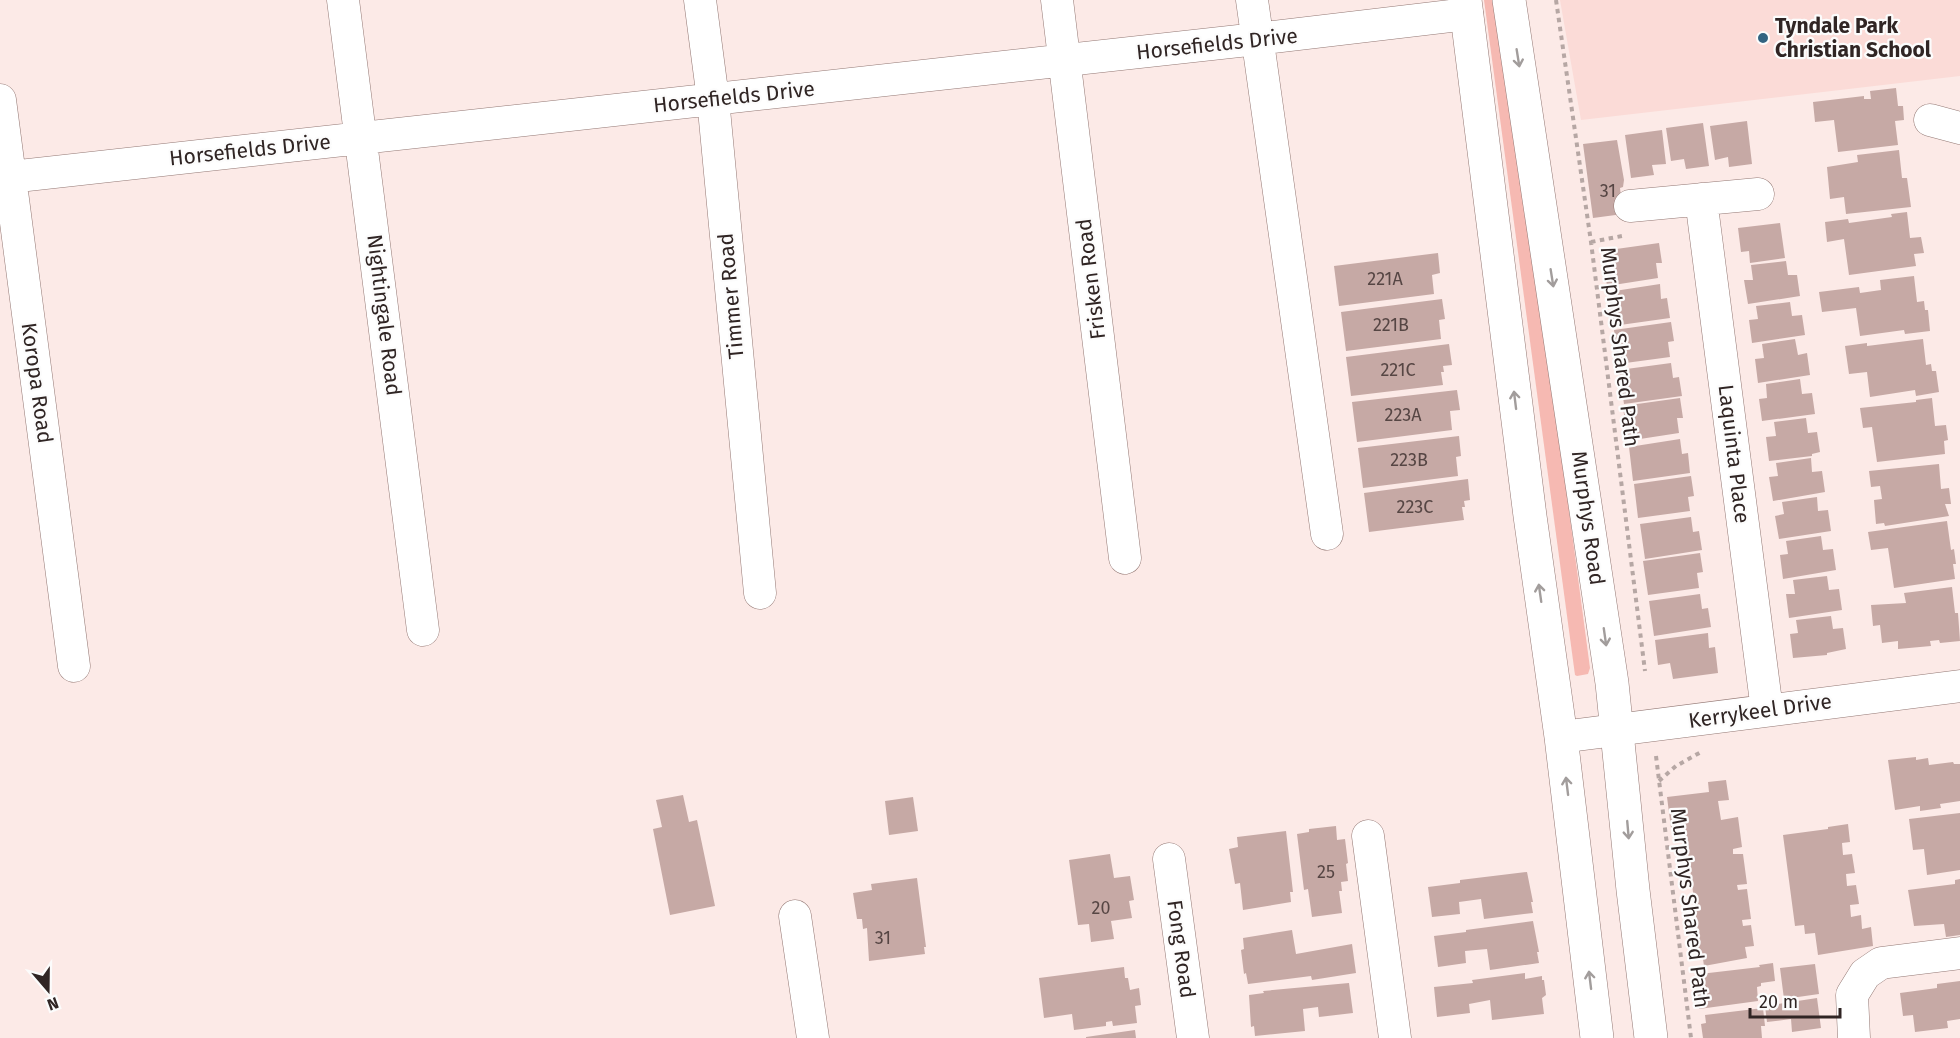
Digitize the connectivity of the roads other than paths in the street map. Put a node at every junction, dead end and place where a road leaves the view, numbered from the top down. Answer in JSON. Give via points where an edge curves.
{"nodes":[{"id":1,"x":343,"y":0,"type":"edge"},
{"id":2,"x":700,"y":0,"type":"edge"},
{"id":3,"x":1057,"y":0,"type":"edge"},
{"id":4,"x":1252,"y":0,"type":"edge"},
{"id":5,"x":1509,"y":0,"type":"edge"},
{"id":6,"x":1466,"y":7,"type":"edge"},
{"id":7,"x":1257,"y":39,"type":"junction"},
{"id":8,"x":1065,"y":60,"type":"junction"},
{"id":9,"x":713,"y":99,"type":"junction"},
{"id":10,"x":0,"y":100,"type":"edge"},
{"id":11,"x":1930,"y":120,"type":"dead end"},
{"id":12,"x":1960,"y":128,"type":"edge"},
{"id":13,"x":362,"y":138,"type":"junction"},
{"id":14,"x":5,"y":178,"type":"edge"},
{"id":15,"x":1758,"y":194,"type":"dead end"},
{"id":16,"x":1701,"y":199,"type":"junction"},
{"id":17,"x":1630,"y":206,"type":"dead end"},
{"id":18,"x":1327,"y":534,"type":"dead end"},
{"id":19,"x":1125,"y":558,"type":"dead end"},
{"id":20,"x":760,"y":593,"type":"dead end"},
{"id":21,"x":423,"y":630,"type":"dead end"},
{"id":22,"x":75,"y":666,"type":"dead end"},
{"id":23,"x":1960,"y":686,"type":"edge"},
{"id":24,"x":1767,"y":710,"type":"junction"},
{"id":25,"x":1617,"y":730,"type":"junction"},
{"id":26,"x":1561,"y":738,"type":"junction"},
{"id":27,"x":1368,"y":836,"type":"dead end"},
{"id":28,"x":1169,"y":859,"type":"dead end"},
{"id":29,"x":795,"y":916,"type":"dead end"},
{"id":30,"x":1960,"y":953,"type":"edge"},
{"id":31,"x":813,"y":1038,"type":"edge"},
{"id":32,"x":1193,"y":1038,"type":"edge"},
{"id":33,"x":1395,"y":1038,"type":"edge"},
{"id":34,"x":1597,"y":1038,"type":"edge"},
{"id":35,"x":1651,"y":1038,"type":"edge"},
{"id":36,"x":1854,"y":1038,"type":"edge"}],
"edges":[{"from":1,"to":13,"type":"street","name":"Nightingale Road"},
{"from":2,"to":9,"type":"street","name":"Timmer Road"},
{"from":3,"to":8,"type":"street","name":"Frisken Road"},
{"from":4,"to":7,"type":"street"},
{"from":5,"to":25,"type":"main road","name":"Murphys Road","one_way":true},
{"from":6,"to":7,"type":"street","name":"Horsefields Drive"},
{"from":26,"to":6,"type":"main road","one_way":true},
{"from":7,"to":8,"type":"street","name":"Horsefields Drive"},
{"from":7,"to":18,"type":"street"},
{"from":8,"to":9,"type":"street","name":"Horsefields Drive"},
{"from":8,"to":19,"type":"street","name":"Frisken Road"},
{"from":9,"to":13,"type":"street","name":"Horsefields Drive"},
{"from":9,"to":20,"type":"street","name":"Timmer Road"},
{"from":10,"to":14,"type":"street","name":"Koropa Road"},
{"from":11,"to":12,"type":"street"},
{"from":13,"to":14,"type":"street","name":"Horsefields Drive"},
{"from":13,"to":21,"type":"street","name":"Nightingale Road"},
{"from":14,"to":22,"type":"street","name":"Koropa Road"},
{"from":15,"to":16,"type":"street"},
{"from":16,"to":17,"type":"street"},
{"from":16,"to":24,"type":"street","name":"Laquinta Place"},
{"from":23,"to":24,"type":"street","name":"Kerrykeel Drive"},
{"from":24,"to":25,"type":"street","name":"Kerrykeel Drive"},
{"from":25,"to":26,"type":"street","name":"Kerrykeel Drive"},
{"from":25,"to":35,"type":"main road","name":"Murphys Road","one_way":true},
{"from":34,"to":26,"type":"main road","one_way":true},
{"from":27,"to":33,"type":"street"},
{"from":28,"to":32,"type":"street","name":"Fong Road"},
{"from":29,"to":31,"type":"street"},
{"from":30,"to":36,"type":"street","via":[[1881,963],[1865,974],[1852,995]]}]}
